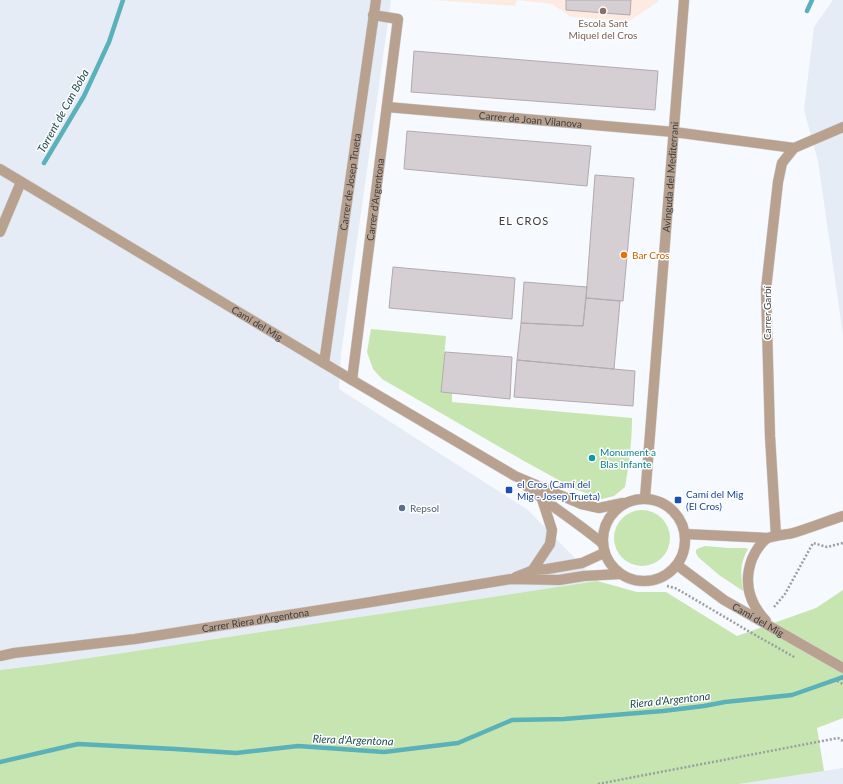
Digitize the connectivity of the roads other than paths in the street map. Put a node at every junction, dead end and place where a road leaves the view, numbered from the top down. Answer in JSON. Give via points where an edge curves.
{"nodes":[{"id":1,"x":376,"y":0,"type":"edge"},
{"id":2,"x":684,"y":0,"type":"edge"},
{"id":3,"x":373,"y":15,"type":"junction"},
{"id":4,"x":387,"y":107,"type":"junction"},
{"id":5,"x":843,"y":127,"type":"edge"},
{"id":6,"x":674,"y":132,"type":"junction"},
{"id":7,"x":794,"y":148,"type":"junction"},
{"id":8,"x":0,"y":169,"type":"edge"},
{"id":9,"x":21,"y":182,"type":"junction"},
{"id":10,"x":0,"y":232,"type":"edge"},
{"id":11,"x":324,"y":364,"type":"junction"},
{"id":12,"x":352,"y":380,"type":"junction"},
{"id":13,"x":515,"y":476,"type":"junction"},
{"id":14,"x":645,"y":498,"type":"junction"},
{"id":15,"x":542,"y":499,"type":"junction"},
{"id":16,"x":624,"y":503,"type":"junction"},
{"id":17,"x":843,"y":516,"type":"edge"},
{"id":18,"x":685,"y":534,"type":"junction"},
{"id":19,"x":772,"y":537,"type":"junction"},
{"id":20,"x":603,"y":548,"type":"junction"},
{"id":21,"x":677,"y":565,"type":"junction"},
{"id":22,"x":532,"y":571,"type":"junction"},
{"id":23,"x":620,"y":574,"type":"junction"},
{"id":24,"x":511,"y":579,"type":"junction"},
{"id":25,"x":770,"y":626,"type":"junction"},
{"id":26,"x":0,"y":656,"type":"edge"},
{"id":27,"x":843,"y":668,"type":"edge"}],
"edges":[{"from":1,"to":3,"type":"street","name":"Carrer de Josep Trueta"},
{"from":2,"to":6,"type":"street","name":"Avinguda del Mediterrani"},
{"from":3,"to":4,"type":"street","name":"Carrer d'Argentona","via":[[398,19]]},
{"from":3,"to":11,"type":"street","name":"Carrer de Josep Trueta"},
{"from":4,"to":6,"type":"street","name":"Carrer de Joan Vilanova"},
{"from":4,"to":12,"type":"street","name":"Carrer d'Argentona"},
{"from":5,"to":7,"type":"street","name":"Carrer Garbí"},
{"from":6,"to":7,"type":"street","name":"Carrer de Joan Vilanova"},
{"from":6,"to":14,"type":"street","name":"Avinguda del Mediterrani"},
{"from":7,"to":19,"type":"street","name":"Carrer Garbí","via":[[782,163],[778,182],[766,289]]},
{"from":8,"to":9,"type":"street","name":"Camí del Mig"},
{"from":9,"to":10,"type":"street"},
{"from":9,"to":11,"type":"street","name":"Camí del Mig"},
{"from":11,"to":12,"type":"street","name":"Camí del Mig"},
{"from":12,"to":13,"type":"street","name":"Camí del Mig"},
{"from":13,"to":15,"type":"street","name":"Camí del Mig"},
{"from":13,"to":16,"type":"street","name":"Camí del Mig","via":[[580,504],[599,508]]},
{"from":14,"to":16,"type":"street"},
{"from":14,"to":18,"type":"street","via":[[658,500],[670,507],[677,514]]},
{"from":15,"to":20,"type":"street","name":"Camí del Mig","via":[[583,528]]},
{"from":15,"to":22,"type":"street","via":[[552,530],[550,544]]},
{"from":16,"to":20,"type":"street","via":[[611,513],[604,528]]},
{"from":17,"to":19,"type":"street","via":[[794,533]]},
{"from":18,"to":19,"type":"street"},
{"from":18,"to":21,"type":"street","via":[[684,551]]},
{"from":19,"to":25,"type":"street","via":[[760,546],[754,555],[748,576],[750,598]]},
{"from":20,"to":22,"type":"street","name":"Carrer Riera d'Argentona","via":[[582,563]]},
{"from":20,"to":23,"type":"street","via":[[610,565]]},
{"from":21,"to":23,"type":"street","via":[[668,574],[644,582],[631,580]]},
{"from":21,"to":25,"type":"street","name":"Camí del Mig","via":[[724,600]]},
{"from":22,"to":24,"type":"street","name":"Carrer Riera d'Argentona"},
{"from":23,"to":24,"type":"street","name":"Carrer Riera d'Argentona","via":[[559,580]]},
{"from":24,"to":26,"type":"street","name":"Carrer Riera d'Argentona","via":[[135,639]]},
{"from":25,"to":27,"type":"street","name":"Camí del Mig"}]}
